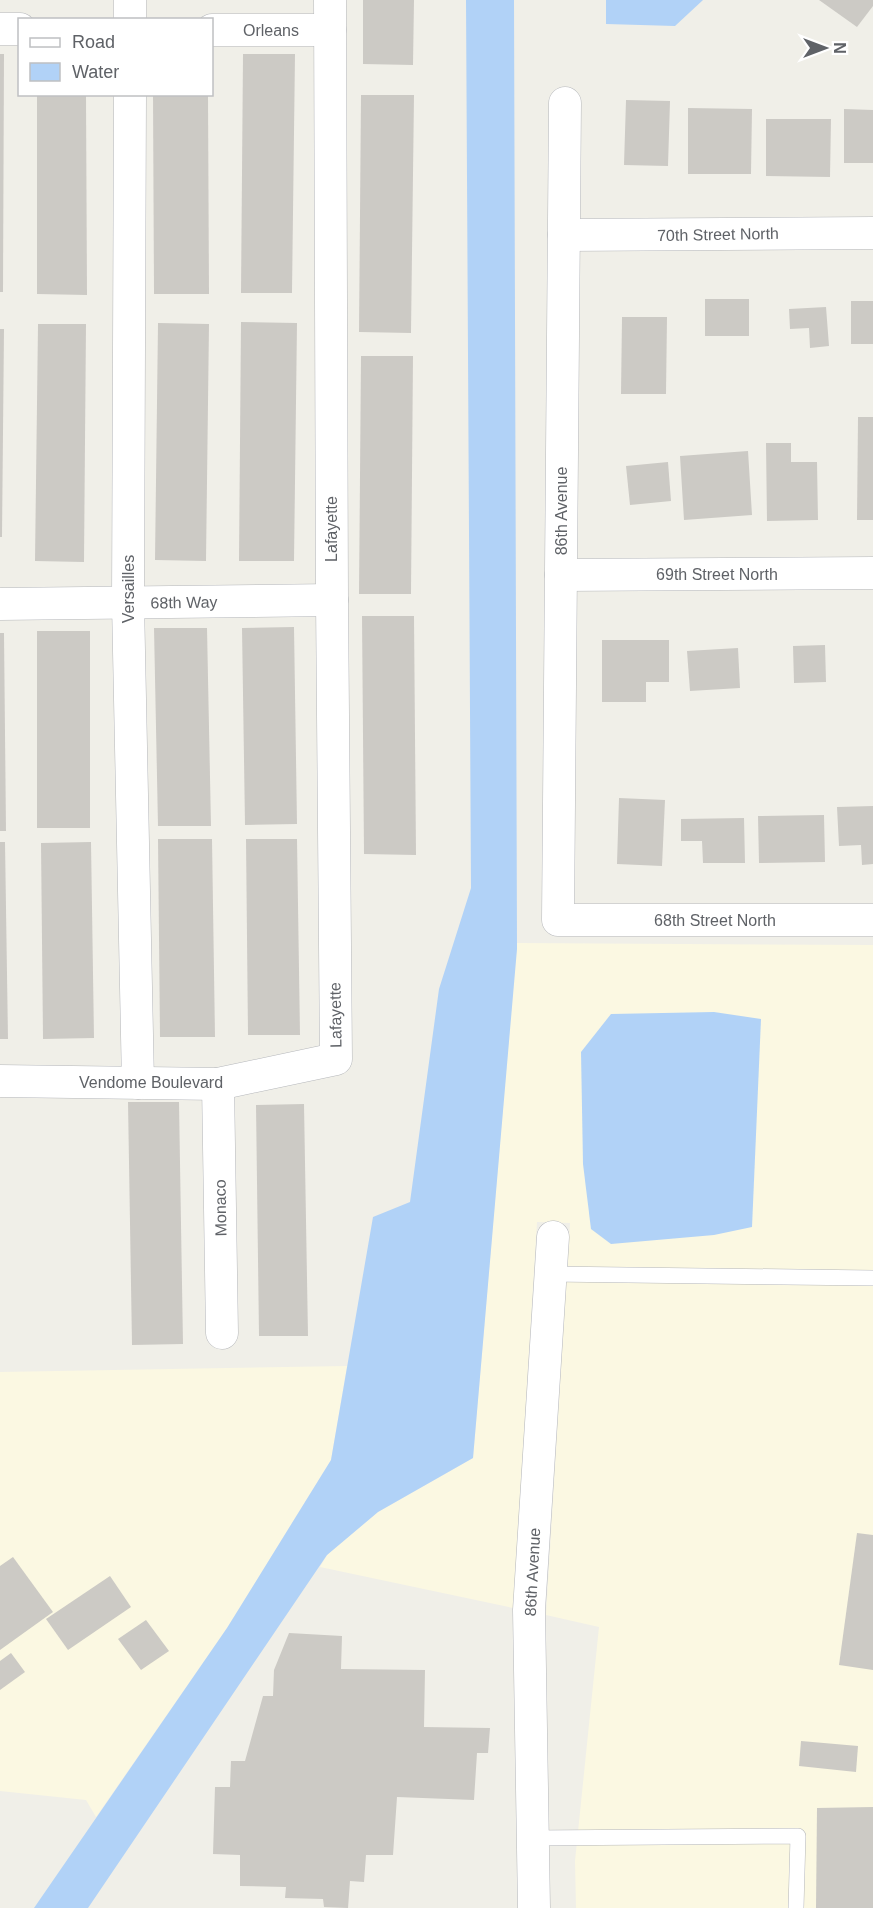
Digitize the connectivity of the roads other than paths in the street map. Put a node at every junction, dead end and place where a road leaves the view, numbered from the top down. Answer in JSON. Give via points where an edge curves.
{"nodes":[{"id":1,"x":130,"y":0,"type":"edge"},
{"id":2,"x":330,"y":15,"type":"edge"},
{"id":3,"x":130,"y":18,"type":"edge"},
{"id":4,"x":0,"y":29,"type":"edge"},
{"id":5,"x":18,"y":29,"type":"edge"},
{"id":6,"x":213,"y":30,"type":"edge"},
{"id":7,"x":130,"y":96,"type":"edge"},
{"id":8,"x":565,"y":102,"type":"dead end"},
{"id":9,"x":873,"y":232,"type":"edge"},
{"id":10,"x":564,"y":235,"type":"junction"},
{"id":11,"x":873,"y":573,"type":"edge"},
{"id":12,"x":561,"y":575,"type":"junction"},
{"id":13,"x":332,"y":600,"type":"junction"},
{"id":14,"x":128,"y":603,"type":"junction"},
{"id":15,"x":0,"y":604,"type":"edge"},
{"id":16,"x":558,"y":920,"type":"joint"},
{"id":17,"x":873,"y":920,"type":"edge"},
{"id":18,"x":336,"y":1059,"type":"joint"},
{"id":19,"x":0,"y":1081,"type":"edge"},
{"id":20,"x":138,"y":1083,"type":"junction"},
{"id":21,"x":218,"y":1084,"type":"junction"},
{"id":22,"x":553,"y":1237,"type":"dead end"},
{"id":23,"x":550,"y":1274,"type":"junction"},
{"id":24,"x":873,"y":1278,"type":"edge"},
{"id":25,"x":222,"y":1333,"type":"dead end"},
{"id":26,"x":533,"y":1838,"type":"junction"},
{"id":27,"x":534,"y":1908,"type":"edge"},
{"id":28,"x":796,"y":1908,"type":"edge"}],
"edges":[{"from":1,"to":3,"type":"street"},
{"from":2,"to":6,"type":"street","name":"Orleans"},
{"from":2,"to":13,"type":"street","name":"Lafayette"},
{"from":4,"to":5,"type":"street"},
{"from":7,"to":14,"type":"street","name":"Versailles"},
{"from":8,"to":10,"type":"street","name":"86th Avenue"},
{"from":9,"to":10,"type":"street","name":"70th Street North"},
{"from":10,"to":12,"type":"street","name":"86th Avenue"},
{"from":11,"to":12,"type":"street","name":"69th Street North"},
{"from":12,"to":16,"type":"street","name":"86th Avenue"},
{"from":13,"to":14,"type":"street","name":"68th Way"},
{"from":13,"to":18,"type":"street","name":"Lafayette"},
{"from":14,"to":15,"type":"street","name":"68th Way"},
{"from":14,"to":20,"type":"street","name":"Versailles"},
{"from":16,"to":17,"type":"street","name":"68th Street North"},
{"from":18,"to":21,"type":"street","name":"Vendome Boulevard"},
{"from":19,"to":20,"type":"street","name":"Vendome Boulevard"},
{"from":20,"to":21,"type":"street","name":"Vendome Boulevard"},
{"from":21,"to":25,"type":"street","name":"Monaco"},
{"from":22,"to":23,"type":"street","name":"86th Avenue"},
{"from":23,"to":24,"type":"lane"},
{"from":23,"to":26,"type":"street","name":"86th Avenue","via":[[529,1610]]},
{"from":26,"to":27,"type":"street","name":"86th Avenue"},
{"from":26,"to":28,"type":"lane","via":[[798,1836]]}]}
